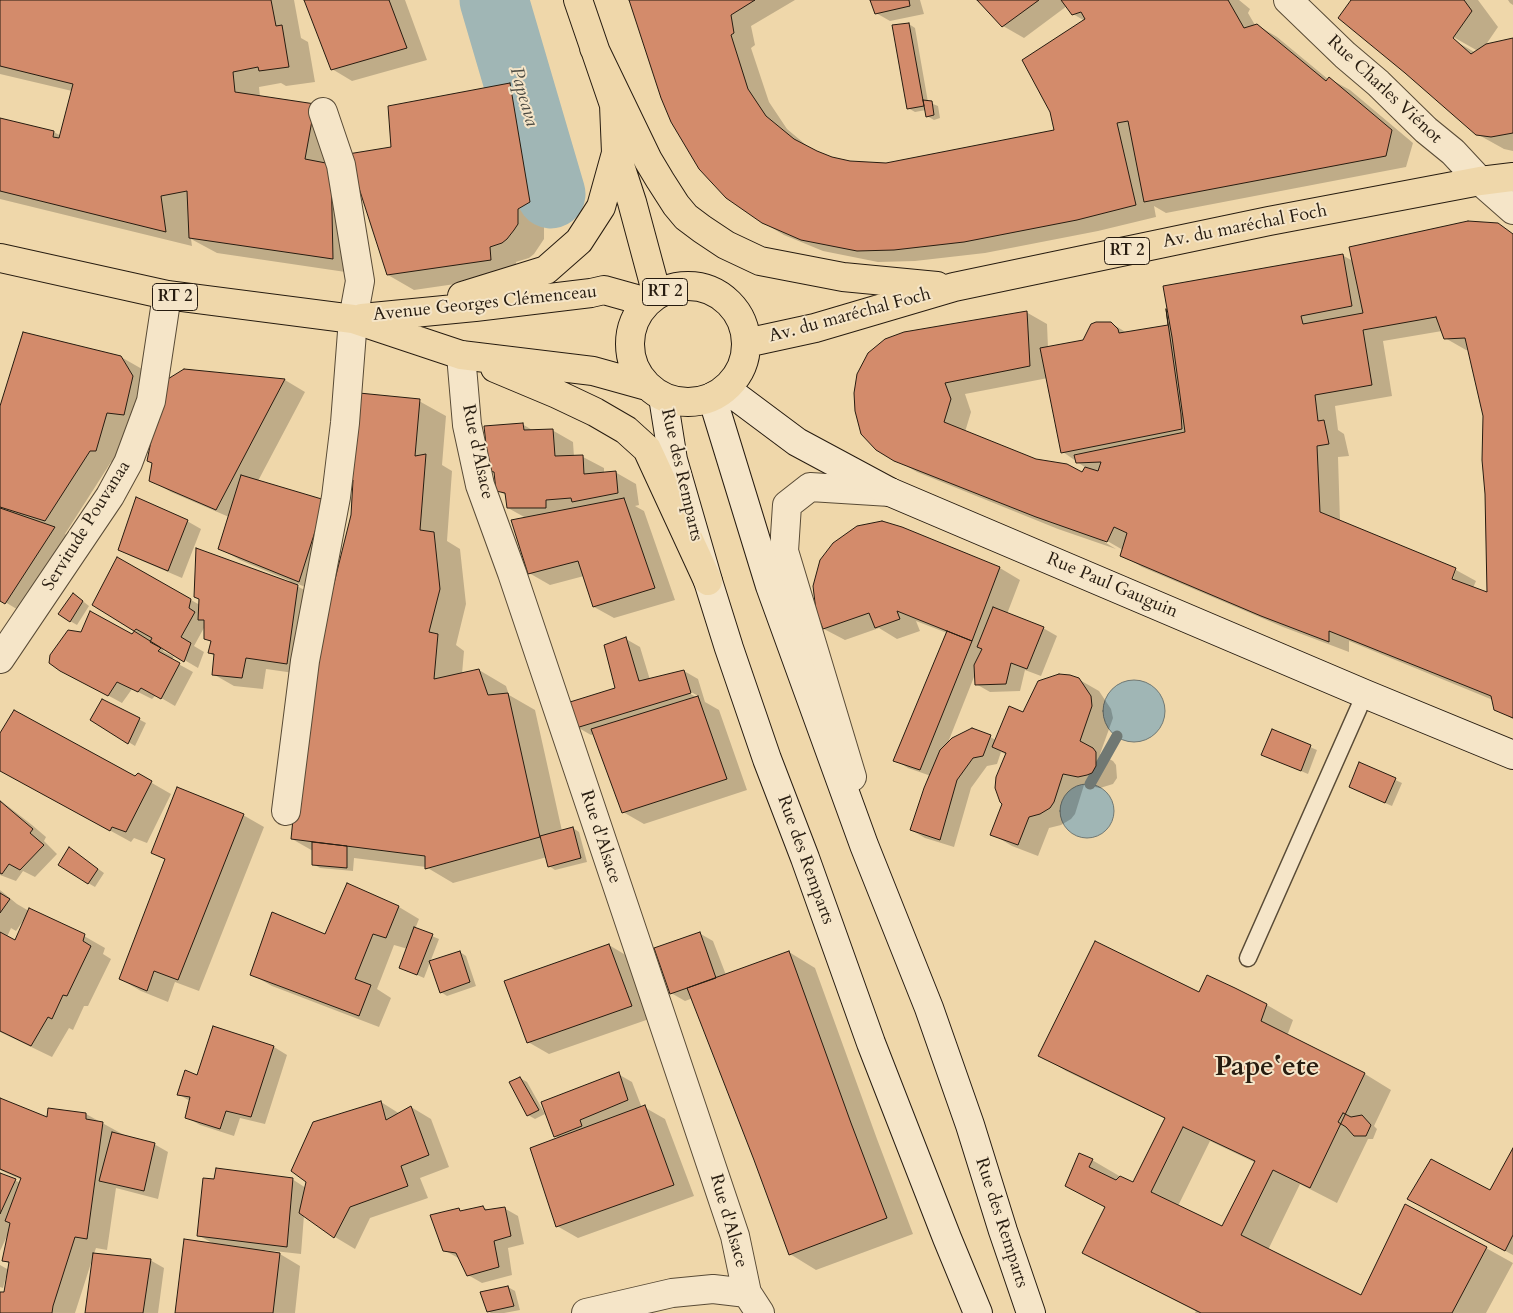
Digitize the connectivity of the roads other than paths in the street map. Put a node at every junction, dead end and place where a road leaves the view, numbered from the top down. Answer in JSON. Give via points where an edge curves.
{"nodes":[{"id":1,"x":578,"y":0,"type":"edge"},
{"id":2,"x":1288,"y":0,"type":"edge"},
{"id":3,"x":594,"y":48,"type":"junction"},
{"id":4,"x":323,"y":112,"type":"dead end"},
{"id":5,"x":616,"y":153,"type":"junction"},
{"id":6,"x":1513,"y":177,"type":"edge"},
{"id":7,"x":1480,"y":181,"type":"junction"},
{"id":8,"x":1513,"y":210,"type":"edge"},
{"id":9,"x":0,"y":258,"type":"edge"},
{"id":10,"x":954,"y":287,"type":"junction"},
{"id":11,"x":168,"y":296,"type":"junction"},
{"id":12,"x":652,"y":298,"type":"junction"},
{"id":13,"x":414,"y":312,"type":"junction"},
{"id":14,"x":353,"y":319,"type":"junction"},
{"id":15,"x":746,"y":343,"type":"junction"},
{"id":16,"x":461,"y":355,"type":"junction"},
{"id":17,"x":655,"y":392,"type":"junction"},
{"id":18,"x":719,"y":393,"type":"junction"},
{"id":19,"x":890,"y":492,"type":"junction"},
{"id":20,"x":708,"y":581,"type":"junction"},
{"id":21,"x":0,"y":659,"type":"edge"},
{"id":22,"x":1365,"y":694,"type":"junction"},
{"id":23,"x":1513,"y":755,"type":"edge"},
{"id":24,"x":286,"y":812,"type":"dead end"},
{"id":25,"x":895,"y":922,"type":"junction"},
{"id":26,"x":1248,"y":958,"type":"dead end"},
{"id":27,"x":753,"y":1303,"type":"edge"},
{"id":28,"x":586,"y":1313,"type":"edge"},
{"id":29,"x":978,"y":1313,"type":"edge"},
{"id":30,"x":1031,"y":1313,"type":"edge"}],
"edges":[{"from":1,"to":3,"type":"main road"},
{"from":2,"to":7,"type":"street","name":"Rue Charles Viénot","via":[[1453,152]]},
{"from":3,"to":5,"type":"main road","via":[[614,105]]},
{"from":3,"to":10,"type":"main road","via":[[648,160],[676,205],[686,217],[726,245],[760,261],[843,277]]},
{"from":4,"to":14,"type":"street","via":[[341,165],[360,281]]},
{"from":5,"to":12,"type":"main road","via":[[632,202]]},
{"from":5,"to":13,"type":"main road","via":[[601,207],[579,241],[546,270]]},
{"from":6,"to":7,"type":"main road","name":"Av. du maréchal Foch","number":"RT 2"},
{"from":7,"to":8,"type":"street","name":"Rue Charles Viénot"},
{"from":7,"to":10,"type":"main road","name":"Av. du maréchal Foch","number":"RT 2"},
{"from":9,"to":11,"type":"main road","number":"RT 2"},
{"from":10,"to":15,"type":"main road","name":"Av. du maréchal Foch","number":"RT 2","via":[[815,328]]},
{"from":11,"to":14,"type":"main road","number":"RT 2"},
{"from":11,"to":21,"type":"street","name":"Servitude Pouvanaa","via":[[150,401],[128,463],[110,496]]},
{"from":12,"to":13,"type":"main road","name":"Avenue Georges Clémenceau","number":"RT 2","via":[[604,290]]},
{"from":12,"to":15,"type":"main road","number":"RT 2","via":[[677,287],[696,287],[716,294],[732,306],[742,323]]},
{"from":12,"to":17,"type":"main road","number":"RT 2","via":[[631,328],[630,344],[631,360],[638,374]]},
{"from":13,"to":14,"type":"main road","name":"Avenue Georges Clémenceau","number":"RT 2"},
{"from":14,"to":16,"type":"main road","name":"Avenue Georges Clémenceau","number":"RT 2"},
{"from":14,"to":24,"type":"street","via":[[346,423],[336,497],[305,661]]},
{"from":15,"to":18,"type":"main road","number":"RT 2","via":[[741,368]]},
{"from":16,"to":17,"type":"main road","name":"Avenue Georges Clémenceau","number":"RT 2","via":[[593,371]]},
{"from":16,"to":20,"type":"main road","via":[[557,394],[626,430],[647,450]]},
{"from":16,"to":27,"type":"street","name":"Rue d'Alsace","via":[[467,425],[480,485],[735,1236]]},
{"from":17,"to":18,"type":"main road","number":"RT 2","via":[[679,402],[696,402]]},
{"from":17,"to":20,"type":"street","name":"Rue des Remparts"},
{"from":18,"to":19,"type":"street","name":"Rue Paul Gauguin","via":[[797,442]]},
{"from":18,"to":25,"type":"street","name":"Rue des Remparts","via":[[770,586]]},
{"from":19,"to":22,"type":"street","name":"Rue Paul Gauguin"},
{"from":19,"to":25,"type":"street","via":[[810,487],[787,505],[784,551]]},
{"from":20,"to":29,"type":"street","name":"Rue des Remparts","via":[[767,759],[871,1043]]},
{"from":22,"to":23,"type":"street","name":"Rue Paul Gauguin"},
{"from":22,"to":26,"type":"lane"},
{"from":25,"to":30,"type":"street","name":"Rue des Remparts","via":[[970,1125]]},
{"from":27,"to":28,"type":"street","via":[[712,1289],[672,1293]]}]}
